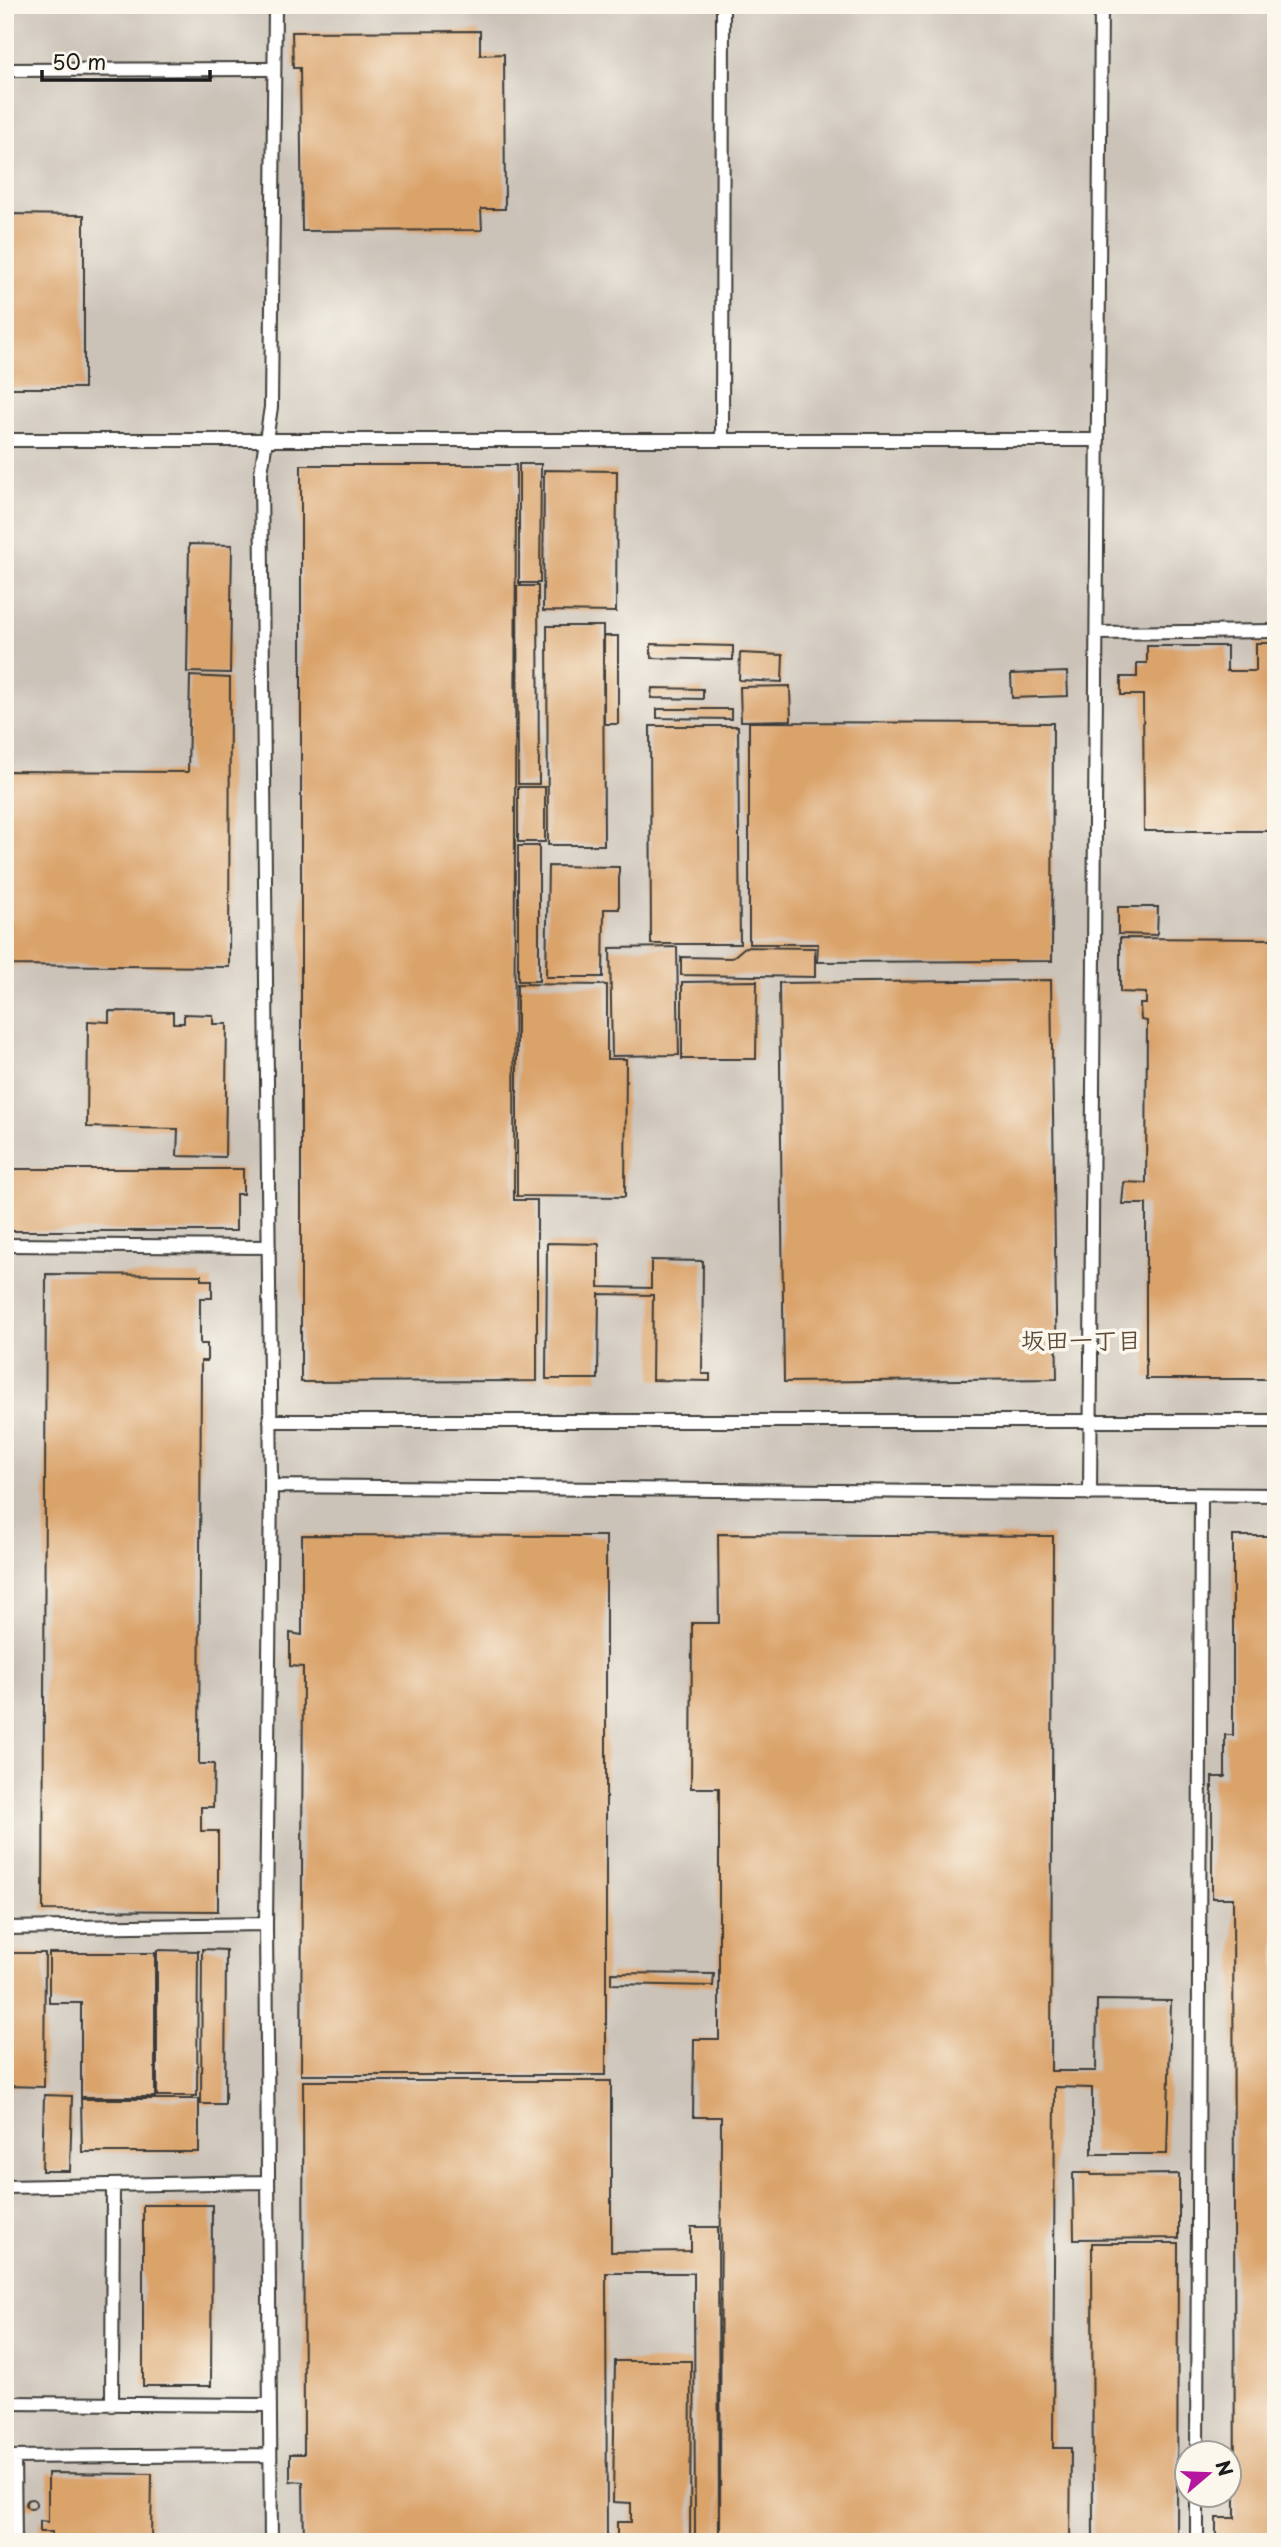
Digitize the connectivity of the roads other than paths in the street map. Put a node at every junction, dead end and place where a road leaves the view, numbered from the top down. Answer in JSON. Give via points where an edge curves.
{"nodes":[{"id":1,"x":275,"y":5,"type":"edge"},
{"id":2,"x":723,"y":5,"type":"edge"},
{"id":3,"x":1101,"y":5,"type":"edge"},
{"id":4,"x":274,"y":69,"type":"junction"},
{"id":5,"x":5,"y":70,"type":"edge"},
{"id":6,"x":5,"y":440,"type":"edge"},
{"id":7,"x":722,"y":440,"type":"junction"},
{"id":8,"x":1098,"y":440,"type":"junction"},
{"id":9,"x":265,"y":441,"type":"junction"},
{"id":10,"x":1276,"y":631,"type":"edge"},
{"id":11,"x":1097,"y":633,"type":"junction"},
{"id":12,"x":5,"y":1245,"type":"edge"},
{"id":13,"x":269,"y":1247,"type":"junction"},
{"id":14,"x":270,"y":1420,"type":"junction"},
{"id":15,"x":1090,"y":1421,"type":"junction"},
{"id":16,"x":1276,"y":1421,"type":"edge"},
{"id":17,"x":271,"y":1486,"type":"junction"},
{"id":18,"x":1090,"y":1494,"type":"junction"},
{"id":19,"x":1201,"y":1495,"type":"junction"},
{"id":20,"x":1276,"y":1495,"type":"edge"},
{"id":21,"x":266,"y":1924,"type":"junction"},
{"id":22,"x":5,"y":1928,"type":"edge"},
{"id":23,"x":267,"y":2182,"type":"junction"},
{"id":24,"x":113,"y":2185,"type":"junction"},
{"id":25,"x":5,"y":2187,"type":"edge"},
{"id":26,"x":5,"y":2403,"type":"edge"},
{"id":27,"x":112,"y":2405,"type":"junction"},
{"id":28,"x":268,"y":2405,"type":"junction"},
{"id":29,"x":1197,"y":2438,"type":"edge"},
{"id":30,"x":269,"y":2455,"type":"junction"},
{"id":31,"x":10,"y":2457,"type":"edge"},
{"id":32,"x":1197,"y":2508,"type":"edge"},
{"id":33,"x":15,"y":2542,"type":"edge"},
{"id":34,"x":271,"y":2542,"type":"edge"},
{"id":35,"x":1197,"y":2542,"type":"edge"}],
"edges":[{"from":1,"to":4,"type":"lane"},
{"from":2,"to":7,"type":"lane"},
{"from":3,"to":8,"type":"lane"},
{"from":4,"to":5,"type":"lane"},
{"from":4,"to":9,"type":"lane","via":[[271,407]]},
{"from":6,"to":9,"type":"lane"},
{"from":7,"to":8,"type":"lane"},
{"from":7,"to":9,"type":"lane"},
{"from":8,"to":11,"type":"lane"},
{"from":9,"to":13,"type":"lane","via":[[261,473]]},
{"from":10,"to":11,"type":"lane"},
{"from":11,"to":15,"type":"lane"},
{"from":12,"to":13,"type":"lane"},
{"from":13,"to":14,"type":"lane"},
{"from":14,"to":15,"type":"lane"},
{"from":14,"to":17,"type":"lane"},
{"from":15,"to":16,"type":"lane"},
{"from":15,"to":18,"type":"lane"},
{"from":17,"to":18,"type":"lane"},
{"from":17,"to":21,"type":"lane"},
{"from":18,"to":19,"type":"lane"},
{"from":19,"to":20,"type":"lane"},
{"from":19,"to":29,"type":"lane"},
{"from":21,"to":22,"type":"lane"},
{"from":21,"to":23,"type":"lane"},
{"from":23,"to":24,"type":"lane"},
{"from":23,"to":28,"type":"lane"},
{"from":24,"to":25,"type":"lane"},
{"from":24,"to":27,"type":"lane"},
{"from":26,"to":27,"type":"lane"},
{"from":27,"to":28,"type":"lane"},
{"from":28,"to":30,"type":"lane"},
{"from":30,"to":31,"type":"lane"},
{"from":30,"to":34,"type":"lane"},
{"from":31,"to":33,"type":"lane"},
{"from":32,"to":35,"type":"lane"}]}
